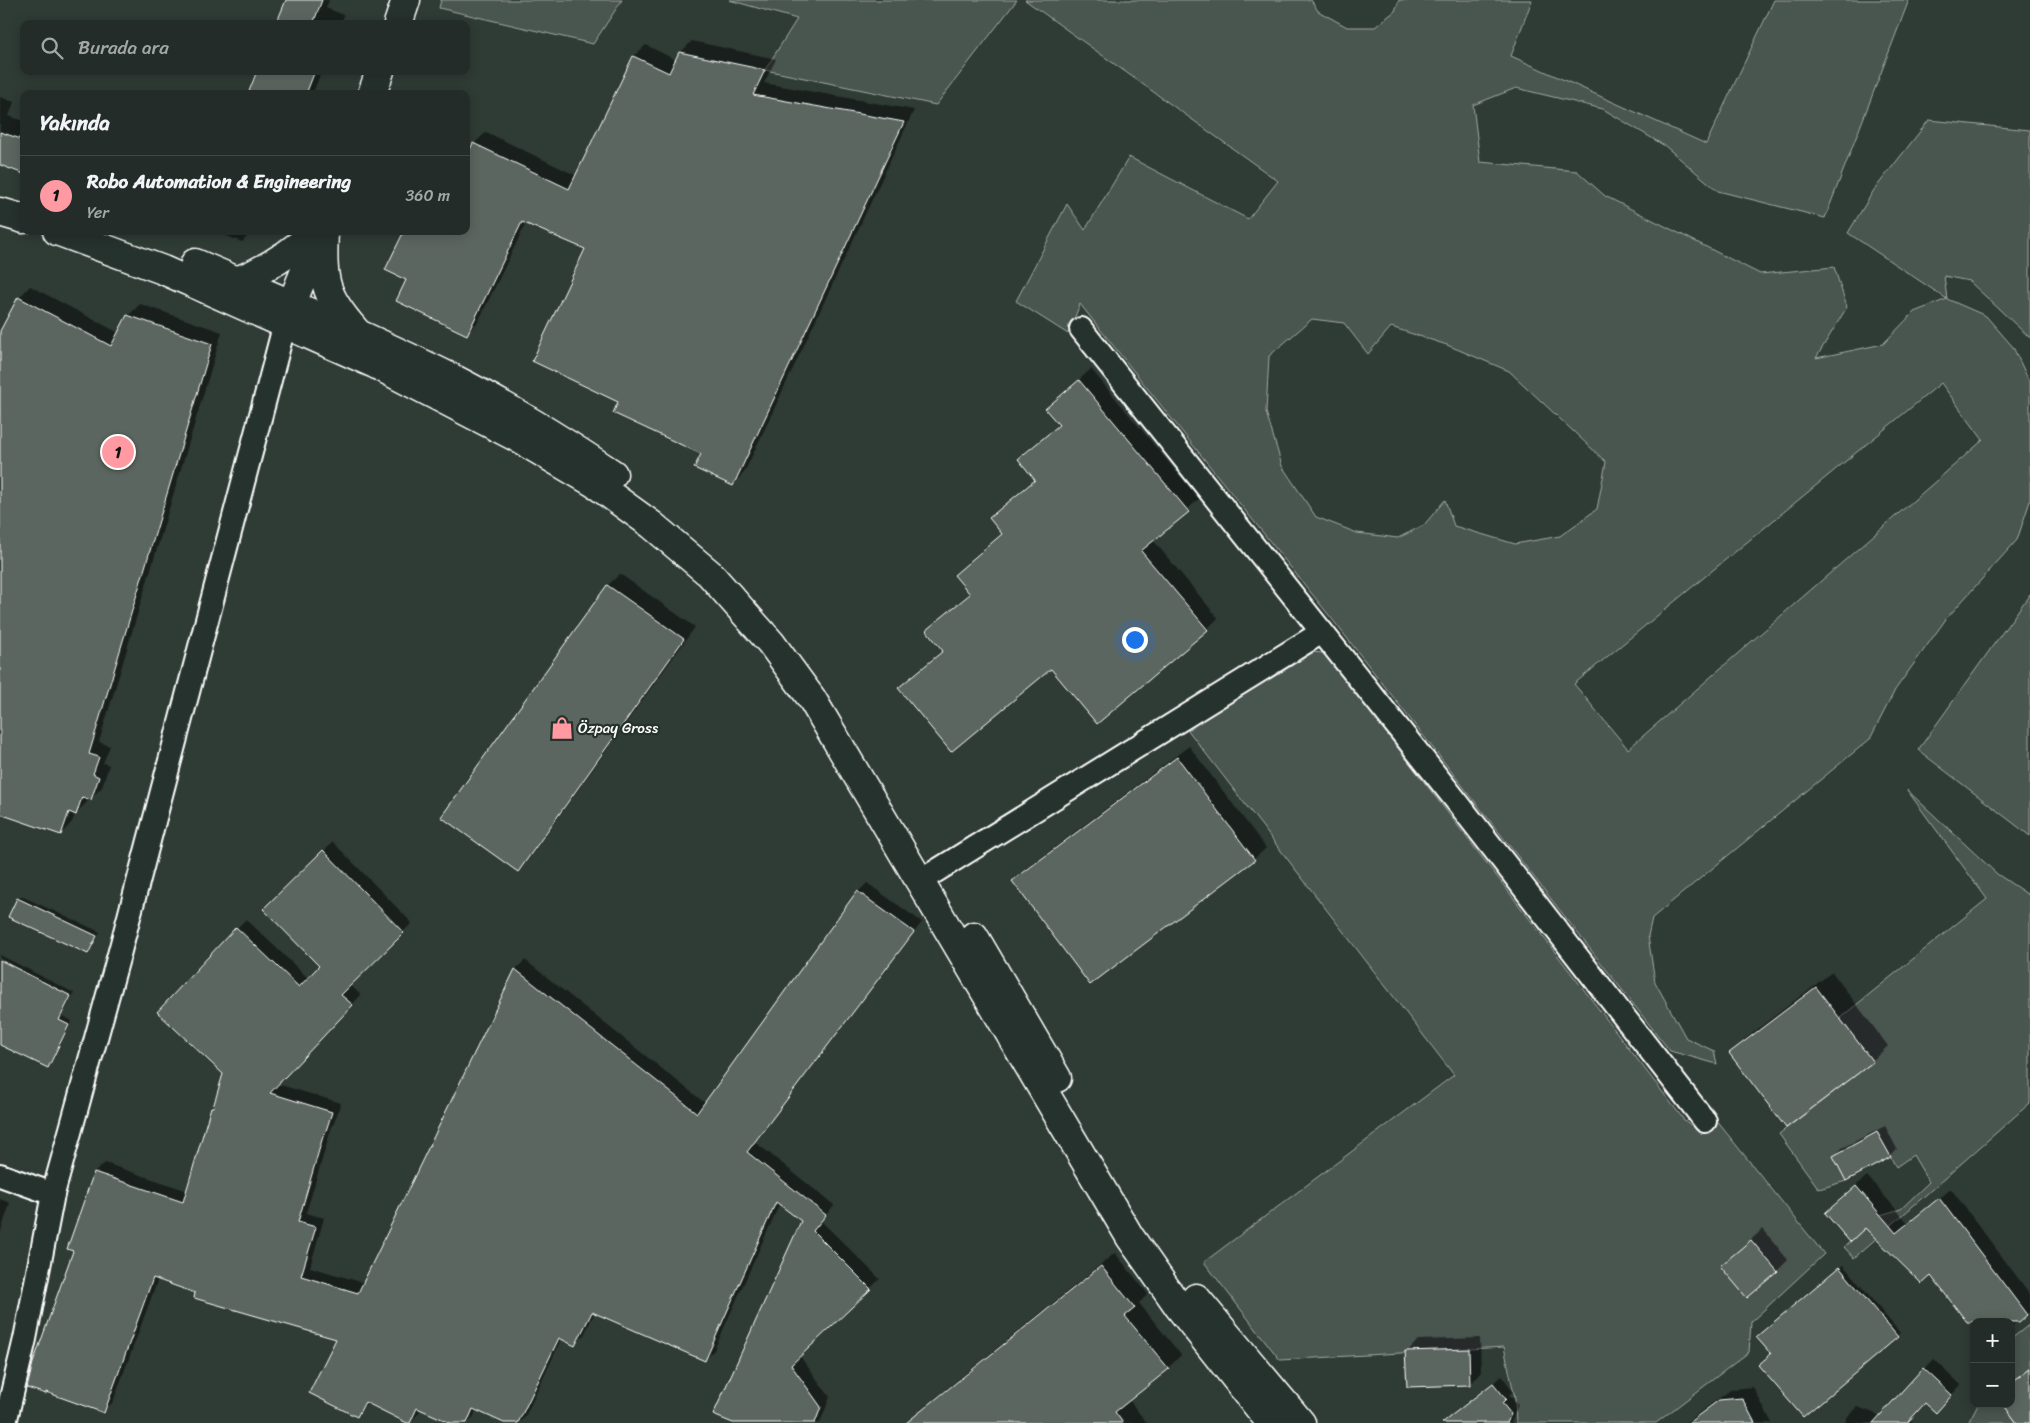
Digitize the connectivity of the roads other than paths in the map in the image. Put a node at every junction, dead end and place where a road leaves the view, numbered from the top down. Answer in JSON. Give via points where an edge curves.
{"nodes":[{"id":1,"x":406,"y":0,"type":"edge"},
{"id":2,"x":399,"y":20,"type":"edge"},
{"id":3,"x":379,"y":75,"type":"edge"},
{"id":4,"x":373,"y":90,"type":"edge"},
{"id":5,"x":0,"y":193,"type":"edge"},
{"id":6,"x":20,"y":199,"type":"edge"},
{"id":7,"x":0,"y":212,"type":"edge"},
{"id":8,"x":20,"y":218,"type":"edge"},
{"id":9,"x":69,"y":235,"type":"edge"},
{"id":10,"x":123,"y":235,"type":"edge"},
{"id":11,"x":310,"y":235,"type":"edge"},
{"id":12,"x":320,"y":235,"type":"edge"},
{"id":13,"x":322,"y":235,"type":"edge"},
{"id":14,"x":237,"y":281,"type":"junction"},
{"id":15,"x":288,"y":314,"type":"junction"},
{"id":16,"x":1081,"y":329,"type":"dead end"},
{"id":17,"x":359,"y":335,"type":"junction"},
{"id":18,"x":1322,"y":632,"type":"junction"},
{"id":19,"x":928,"y":876,"type":"junction"},
{"id":20,"x":1705,"y":1121,"type":"dead end"},
{"id":21,"x":0,"y":1175,"type":"edge"},
{"id":22,"x":53,"y":1194,"type":"junction"},
{"id":23,"x":5,"y":1423,"type":"edge"},
{"id":24,"x":1271,"y":1423,"type":"edge"},
{"id":25,"x":1301,"y":1423,"type":"edge"}],
"edges":[{"from":1,"to":2,"type":"main road"},
{"from":3,"to":4,"type":"main road"},
{"from":5,"to":6,"type":"main road"},
{"from":7,"to":8,"type":"main road"},
{"from":9,"to":15,"type":"main road"},
{"from":10,"to":14,"type":"main road"},
{"from":11,"to":14,"type":"main road","via":[[274,264]]},
{"from":12,"to":15,"type":"main road"},
{"from":13,"to":17,"type":"main road","via":[[323,265],[331,301]]},
{"from":14,"to":15,"type":"main road"},
{"from":15,"to":17,"type":"main road"},
{"from":15,"to":19,"type":"main road","via":[[546,454],[619,499],[683,549],[741,607],[796,675]]},
{"from":15,"to":22,"type":"street"},
{"from":16,"to":18,"type":"street"},
{"from":17,"to":19,"type":"main road","via":[[529,420],[619,477],[709,549],[764,604],[838,706]]},
{"from":18,"to":19,"type":"street"},
{"from":18,"to":20,"type":"street"},
{"from":19,"to":24,"type":"main road","via":[[1130,1237],[1179,1307]]},
{"from":19,"to":25,"type":"main road","via":[[1155,1242],[1202,1306]]},
{"from":21,"to":22,"type":"street"},
{"from":22,"to":23,"type":"street"}]}
